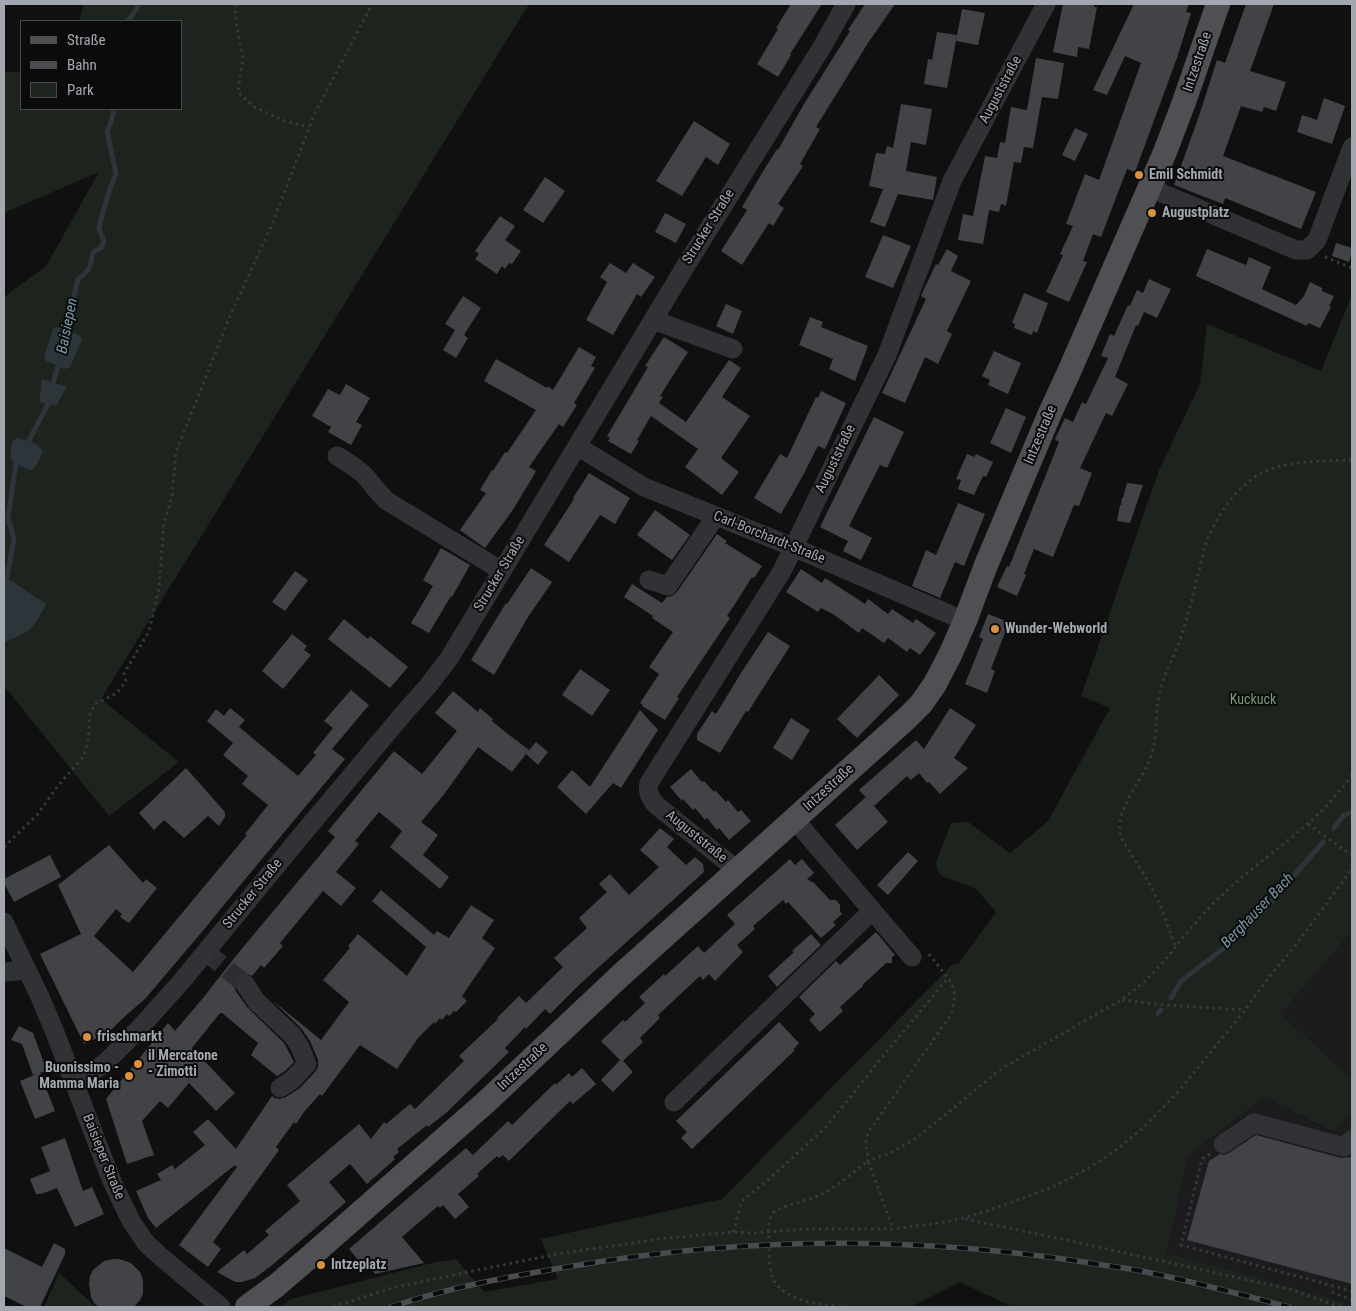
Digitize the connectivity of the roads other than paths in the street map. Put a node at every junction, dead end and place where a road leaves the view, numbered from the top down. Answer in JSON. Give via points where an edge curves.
{"nodes":[{"id":1,"x":846,"y":4,"type":"edge"},
{"id":2,"x":1046,"y":4,"type":"edge"},
{"id":3,"x":1218,"y":4,"type":"edge"},
{"id":4,"x":1352,"y":147,"type":"edge"},
{"id":5,"x":1150,"y":188,"type":"junction"},
{"id":6,"x":653,"y":320,"type":"junction"},
{"id":7,"x":733,"y":349,"type":"dead end"},
{"id":8,"x":577,"y":446,"type":"junction"},
{"id":9,"x":337,"y":456,"type":"dead end"},
{"id":10,"x":716,"y":516,"type":"junction"},
{"id":11,"x":793,"y":547,"type":"junction"},
{"id":12,"x":502,"y":571,"type":"junction"},
{"id":13,"x":650,"y":580,"type":"dead end"},
{"id":14,"x":965,"y":621,"type":"junction"},
{"id":15,"x":794,"y":819,"type":"junction"},
{"id":16,"x":737,"y":870,"type":"junction"},
{"id":17,"x":872,"y":911,"type":"junction"},
{"id":18,"x":4,"y":922,"type":"edge"},
{"id":19,"x":920,"y":955,"type":"road end"},
{"id":20,"x":25,"y":967,"type":"junction"},
{"id":21,"x":4,"y":972,"type":"edge"},
{"id":22,"x":245,"y":984,"type":"tunnel mouth"},
{"id":23,"x":73,"y":1082,"type":"junction"},
{"id":24,"x":280,"y":1088,"type":"dead end"},
{"id":25,"x":674,"y":1102,"type":"dead end"},
{"id":26,"x":1352,"y":1140,"type":"edge"},
{"id":27,"x":1223,"y":1144,"type":"road end"},
{"id":28,"x":221,"y":1307,"type":"edge"},
{"id":29,"x":247,"y":1307,"type":"edge"}],
"edges":[{"from":1,"to":6,"type":"street","name":"Strucker Straße"},
{"from":2,"to":11,"type":"street","name":"Auguststraße","via":[[952,181],[887,355]]},
{"from":3,"to":5,"type":"main road","name":"Intzestraße"},
{"from":4,"to":5,"type":"street","via":[[1317,240],[1307,250],[1296,250]]},
{"from":5,"to":14,"type":"main road","name":"Intzestraße","via":[[1050,413]]},
{"from":6,"to":7,"type":"street"},
{"from":6,"to":8,"type":"street","name":"Strucker Straße"},
{"from":8,"to":10,"type":"street","name":"Carl-Borchardt-Straße","via":[[644,487]]},
{"from":8,"to":12,"type":"street","name":"Strucker Straße"},
{"from":9,"to":12,"type":"street","via":[[354,467],[387,501]]},
{"from":10,"to":11,"type":"street","name":"Carl-Borchardt-Straße"},
{"from":10,"to":13,"type":"street","via":[[668,586]]},
{"from":11,"to":14,"type":"street","name":"Carl-Borchardt-Straße"},
{"from":11,"to":16,"type":"street","name":"Auguststraße","via":[[782,571],[648,787],[650,799],[656,805]]},
{"from":12,"to":23,"type":"street","name":"Strucker Straße","via":[[450,657],[428,686],[193,967],[113,1055]]},
{"from":14,"to":15,"type":"main road","name":"Intzestraße","via":[[935,684],[921,704]]},
{"from":15,"to":16,"type":"main road","name":"Intzestraße"},
{"from":15,"to":17,"type":"street","name":"Intzestraße"},
{"from":16,"to":29,"type":"main road","name":"Intzestraße","via":[[485,1103],[312,1255]]},
{"from":17,"to":19,"type":"street","name":"Intzestraße"},
{"from":17,"to":25,"type":"street"},
{"from":18,"to":20,"type":"street","name":"Baisieper Straße"},
{"from":20,"to":21,"type":"street"},
{"from":20,"to":23,"type":"street","name":"Baisieper Straße"},
{"from":22,"to":24,"type":"street","via":[[256,1001],[293,1036],[307,1064]]},
{"from":23,"to":28,"type":"street","name":"Baisieper Straße","via":[[117,1193],[138,1232],[160,1256]]},
{"from":26,"to":27,"type":"street","via":[[1344,1147],[1254,1124]]}]}
